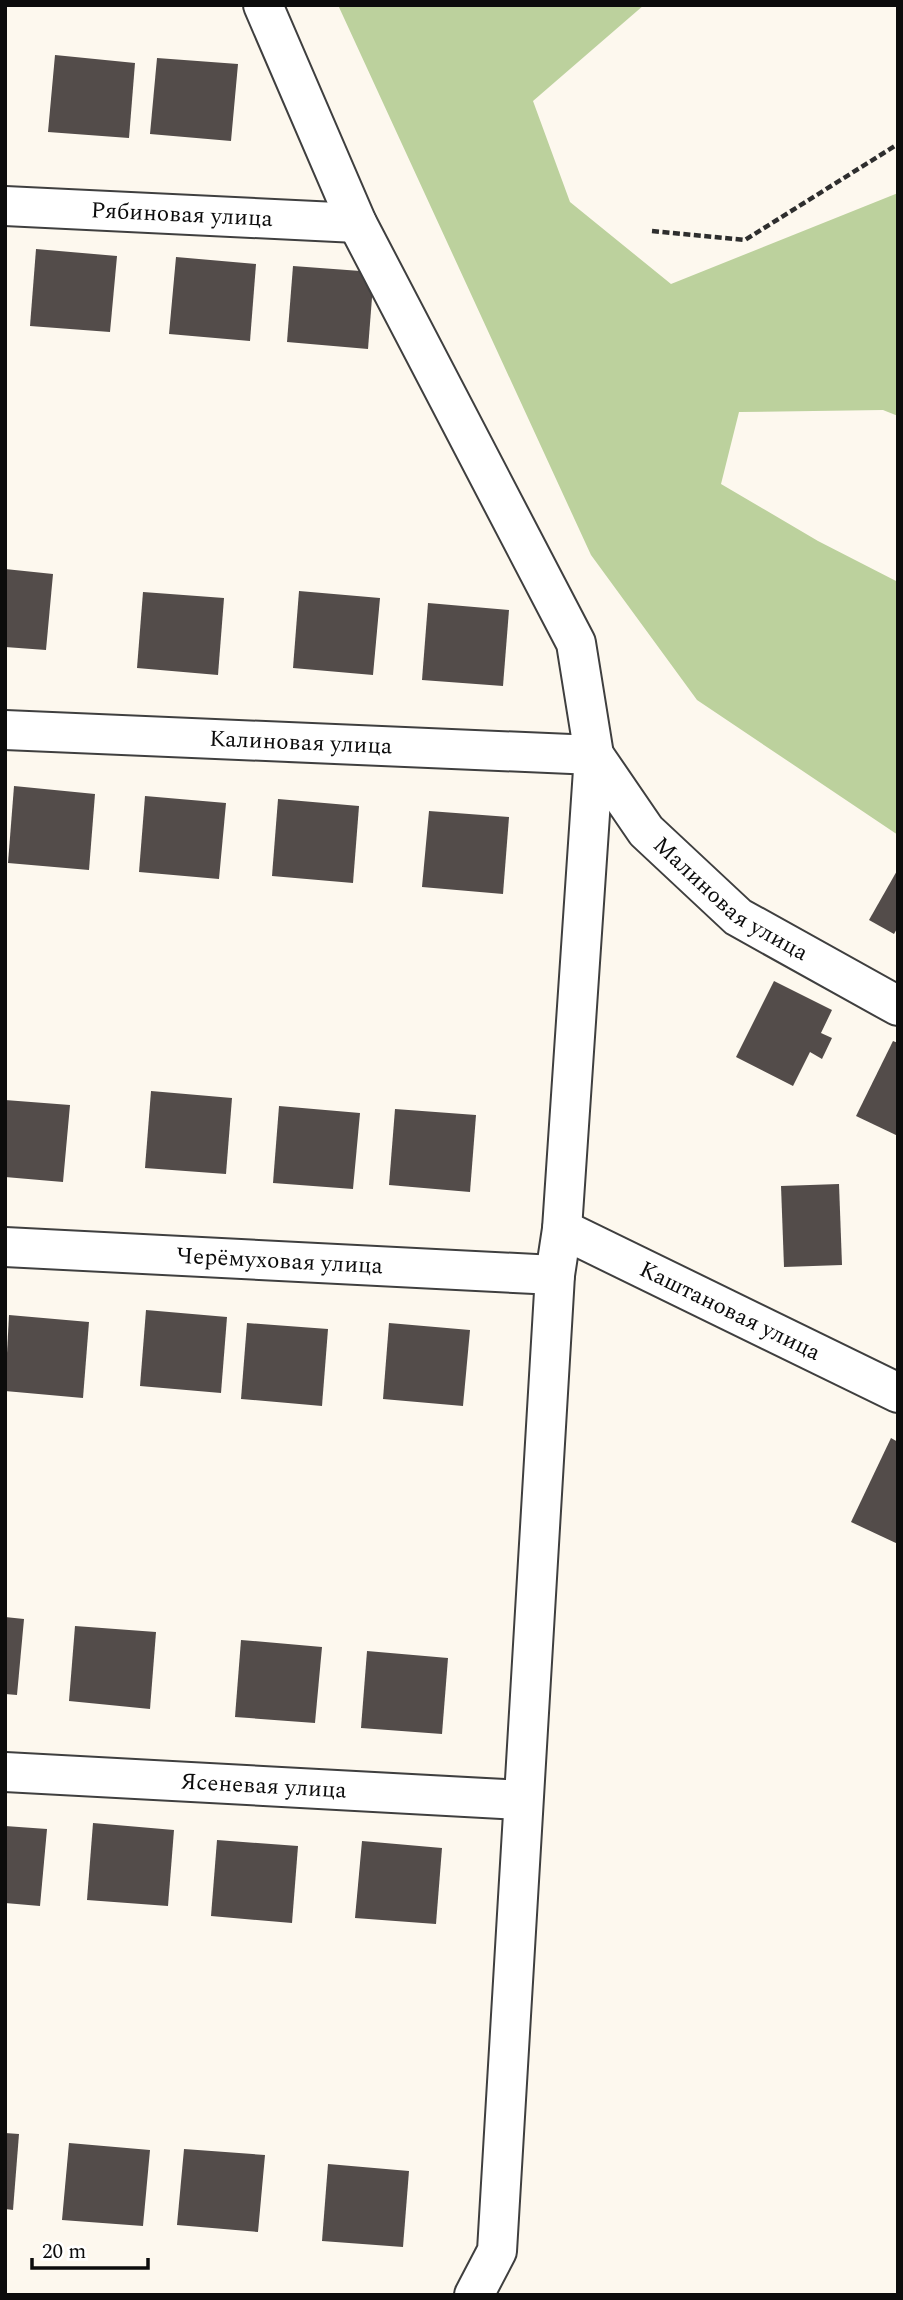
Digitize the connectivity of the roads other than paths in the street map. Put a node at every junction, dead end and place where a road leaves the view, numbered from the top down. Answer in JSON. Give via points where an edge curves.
{"nodes":[{"id":1,"x":263,"y":5,"type":"edge"},
{"id":2,"x":5,"y":206,"type":"edge"},
{"id":3,"x":357,"y":223,"type":"junction"},
{"id":4,"x":5,"y":730,"type":"edge"},
{"id":5,"x":594,"y":755,"type":"junction"},
{"id":6,"x":898,"y":1006,"type":"edge"},
{"id":7,"x":562,"y":1229,"type":"junction"},
{"id":8,"x":5,"y":1247,"type":"edge"},
{"id":9,"x":555,"y":1275,"type":"junction"},
{"id":10,"x":898,"y":1393,"type":"edge"},
{"id":11,"x":5,"y":1772,"type":"edge"},
{"id":12,"x":522,"y":1800,"type":"junction"},
{"id":13,"x":474,"y":2295,"type":"edge"}],
"edges":[{"from":1,"to":3,"type":"street"},
{"from":2,"to":3,"type":"street","name":"Рябиновая улица"},
{"from":3,"to":5,"type":"street","via":[[576,643]]},
{"from":4,"to":5,"type":"street","name":"Калиновая улица"},
{"from":5,"to":6,"type":"street","name":"Малиновая улица","via":[[646,831],[737,917]]},
{"from":5,"to":7,"type":"street"},
{"from":7,"to":9,"type":"street"},
{"from":7,"to":10,"type":"street","name":"Каштановая улица"},
{"from":8,"to":9,"type":"street","name":"Черёмуховая улица"},
{"from":9,"to":12,"type":"street"},
{"from":11,"to":12,"type":"street","name":"Ясеневая улица"},
{"from":12,"to":13,"type":"street","via":[[497,2251]]}]}
